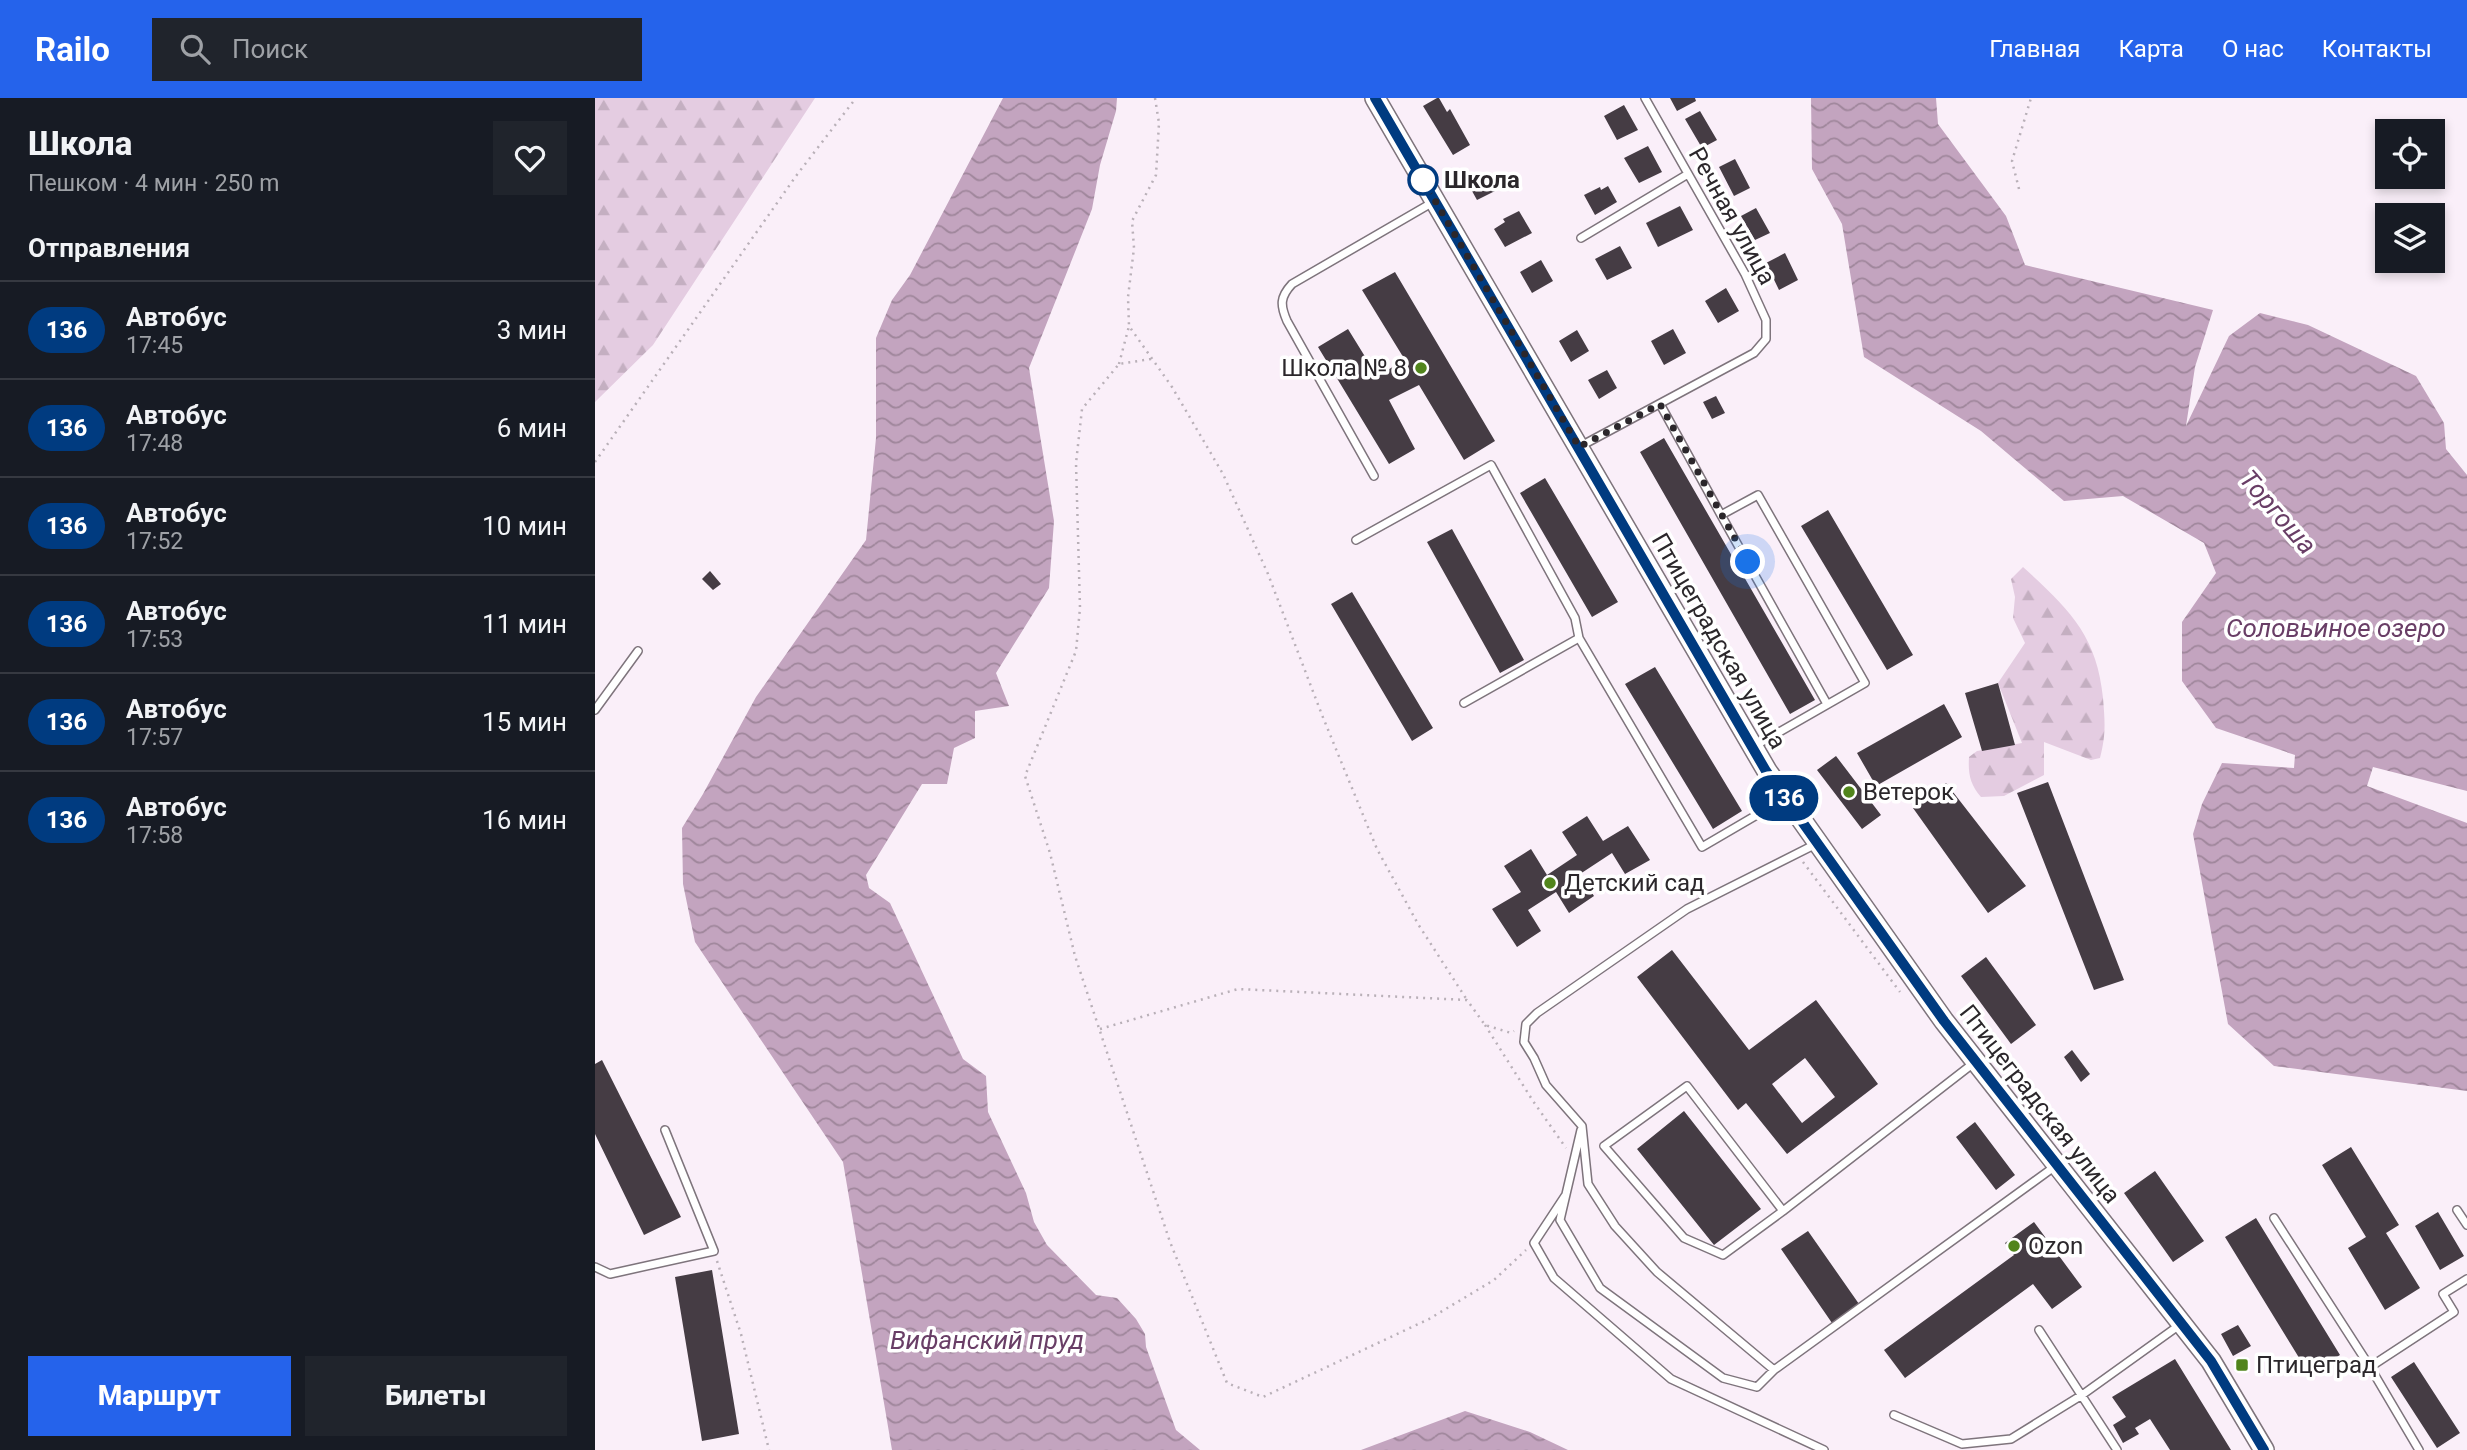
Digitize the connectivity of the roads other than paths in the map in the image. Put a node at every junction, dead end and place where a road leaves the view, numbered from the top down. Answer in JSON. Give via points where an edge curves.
{"nodes":[{"id":1,"x":1375,"y":98,"type":"edge"},
{"id":2,"x":1645,"y":98,"type":"edge"},
{"id":3,"x":1688,"y":174,"type":"junction"},
{"id":4,"x":1436,"y":201,"type":"junction"},
{"id":5,"x":1581,"y":238,"type":"dead end"},
{"id":6,"x":1660,"y":404,"type":"junction"},
{"id":7,"x":1579,"y":447,"type":"junction"},
{"id":8,"x":1374,"y":476,"type":"dead end"},
{"id":9,"x":1721,"y":515,"type":"junction"},
{"id":10,"x":1356,"y":540,"type":"dead end"},
{"id":11,"x":1579,"y":638,"type":"junction"},
{"id":12,"x":638,"y":651,"type":"dead end"},
{"id":13,"x":1464,"y":703,"type":"dead end"},
{"id":14,"x":1827,"y":704,"type":"junction"},
{"id":15,"x":595,"y":710,"type":"edge"},
{"id":16,"x":1752,"y":747,"type":"junction"},
{"id":17,"x":1785,"y":799,"type":"junction"},
{"id":18,"x":1817,"y":844,"type":"junction"},
{"id":19,"x":1975,"y":1061,"type":"junction"},
{"id":20,"x":1582,"y":1126,"type":"junction"},
{"id":21,"x":665,"y":1130,"type":"dead end"},
{"id":22,"x":2057,"y":1165,"type":"junction"},
{"id":23,"x":1565,"y":1196,"type":"junction"},
{"id":24,"x":2457,"y":1210,"type":"dead end"},
{"id":25,"x":1783,"y":1211,"type":"junction"},
{"id":26,"x":2274,"y":1217,"type":"dead end"},
{"id":27,"x":2467,"y":1225,"type":"edge"},
{"id":28,"x":595,"y":1267,"type":"edge"},
{"id":29,"x":2467,"y":1279,"type":"edge"},
{"id":30,"x":2181,"y":1324,"type":"junction"},
{"id":31,"x":2039,"y":1330,"type":"dead end"},
{"id":32,"x":2369,"y":1367,"type":"junction"},
{"id":33,"x":1774,"y":1370,"type":"junction"},
{"id":34,"x":2082,"y":1395,"type":"junction"},
{"id":35,"x":1894,"y":1415,"type":"dead end"},
{"id":36,"x":1961,"y":1447,"type":"edge"},
{"id":37,"x":1824,"y":1450,"type":"edge"},
{"id":38,"x":2117,"y":1450,"type":"edge"},
{"id":39,"x":2264,"y":1450,"type":"edge"},
{"id":40,"x":2419,"y":1450,"type":"edge"}],
"edges":[{"from":1,"to":4,"type":"street","name":"Птицеградская улица"},
{"from":2,"to":3,"type":"lane","name":"Речная улица"},
{"from":3,"to":5,"type":"lane"},
{"from":3,"to":6,"type":"lane","name":"Речная улица","via":[[1745,274],[1766,320],[1766,339],[1754,353]]},
{"from":4,"to":7,"type":"street","name":"Птицеградская улица"},
{"from":4,"to":8,"type":"lane","via":[[1292,284],[1283,294],[1281,306],[1287,321]]},
{"from":6,"to":7,"type":"lane"},
{"from":6,"to":9,"type":"lane"},
{"from":7,"to":16,"type":"street","name":"Птицеградская улица"},
{"from":9,"to":14,"type":"lane"},
{"from":9,"to":14,"type":"lane","via":[[1758,495],[1865,683]]},
{"from":10,"to":11,"type":"lane","via":[[1491,465],[1575,618]]},
{"from":11,"to":13,"type":"lane"},
{"from":11,"to":17,"type":"lane","via":[[1702,847]]},
{"from":12,"to":15,"type":"lane"},
{"from":14,"to":16,"type":"lane"},
{"from":16,"to":17,"type":"street","name":"Птицеградская улица"},
{"from":17,"to":18,"type":"street","name":"Птицеградская улица"},
{"from":18,"to":19,"type":"street","name":"Птицеградская улица"},
{"from":18,"to":20,"type":"lane","via":[[1687,909],[1526,1024],[1524,1042],[1546,1085]]},
{"from":19,"to":22,"type":"street","name":"Птицеградская улица"},
{"from":19,"to":25,"type":"lane"},
{"from":20,"to":23,"type":"lane"},
{"from":20,"to":33,"type":"lane","via":[[1588,1184],[1615,1226],[1657,1272]]},
{"from":21,"to":28,"type":"lane","via":[[714,1251],[610,1273]]},
{"from":22,"to":30,"type":"street","name":"Птицеградская улица"},
{"from":22,"to":33,"type":"lane"},
{"from":23,"to":33,"type":"lane","via":[[1560,1220],[1600,1288],[1723,1378],[1757,1387]]},
{"from":23,"to":37,"type":"lane","via":[[1534,1243],[1554,1278],[1671,1379]]},
{"from":24,"to":27,"type":"lane"},
{"from":25,"to":25,"type":"lane","via":[[1687,1086],[1604,1146],[1684,1238],[1723,1255]]},
{"from":26,"to":32,"type":"lane"},
{"from":29,"to":32,"type":"lane","via":[[2443,1294],[2454,1312]]},
{"from":30,"to":34,"type":"lane"},
{"from":30,"to":39,"type":"street","name":"Птицеградская улица","via":[[2211,1361]]},
{"from":31,"to":34,"type":"lane"},
{"from":32,"to":40,"type":"lane"},
{"from":34,"to":36,"type":"lane","via":[[2011,1439]]},
{"from":34,"to":38,"type":"lane"},
{"from":35,"to":36,"type":"lane"}]}
